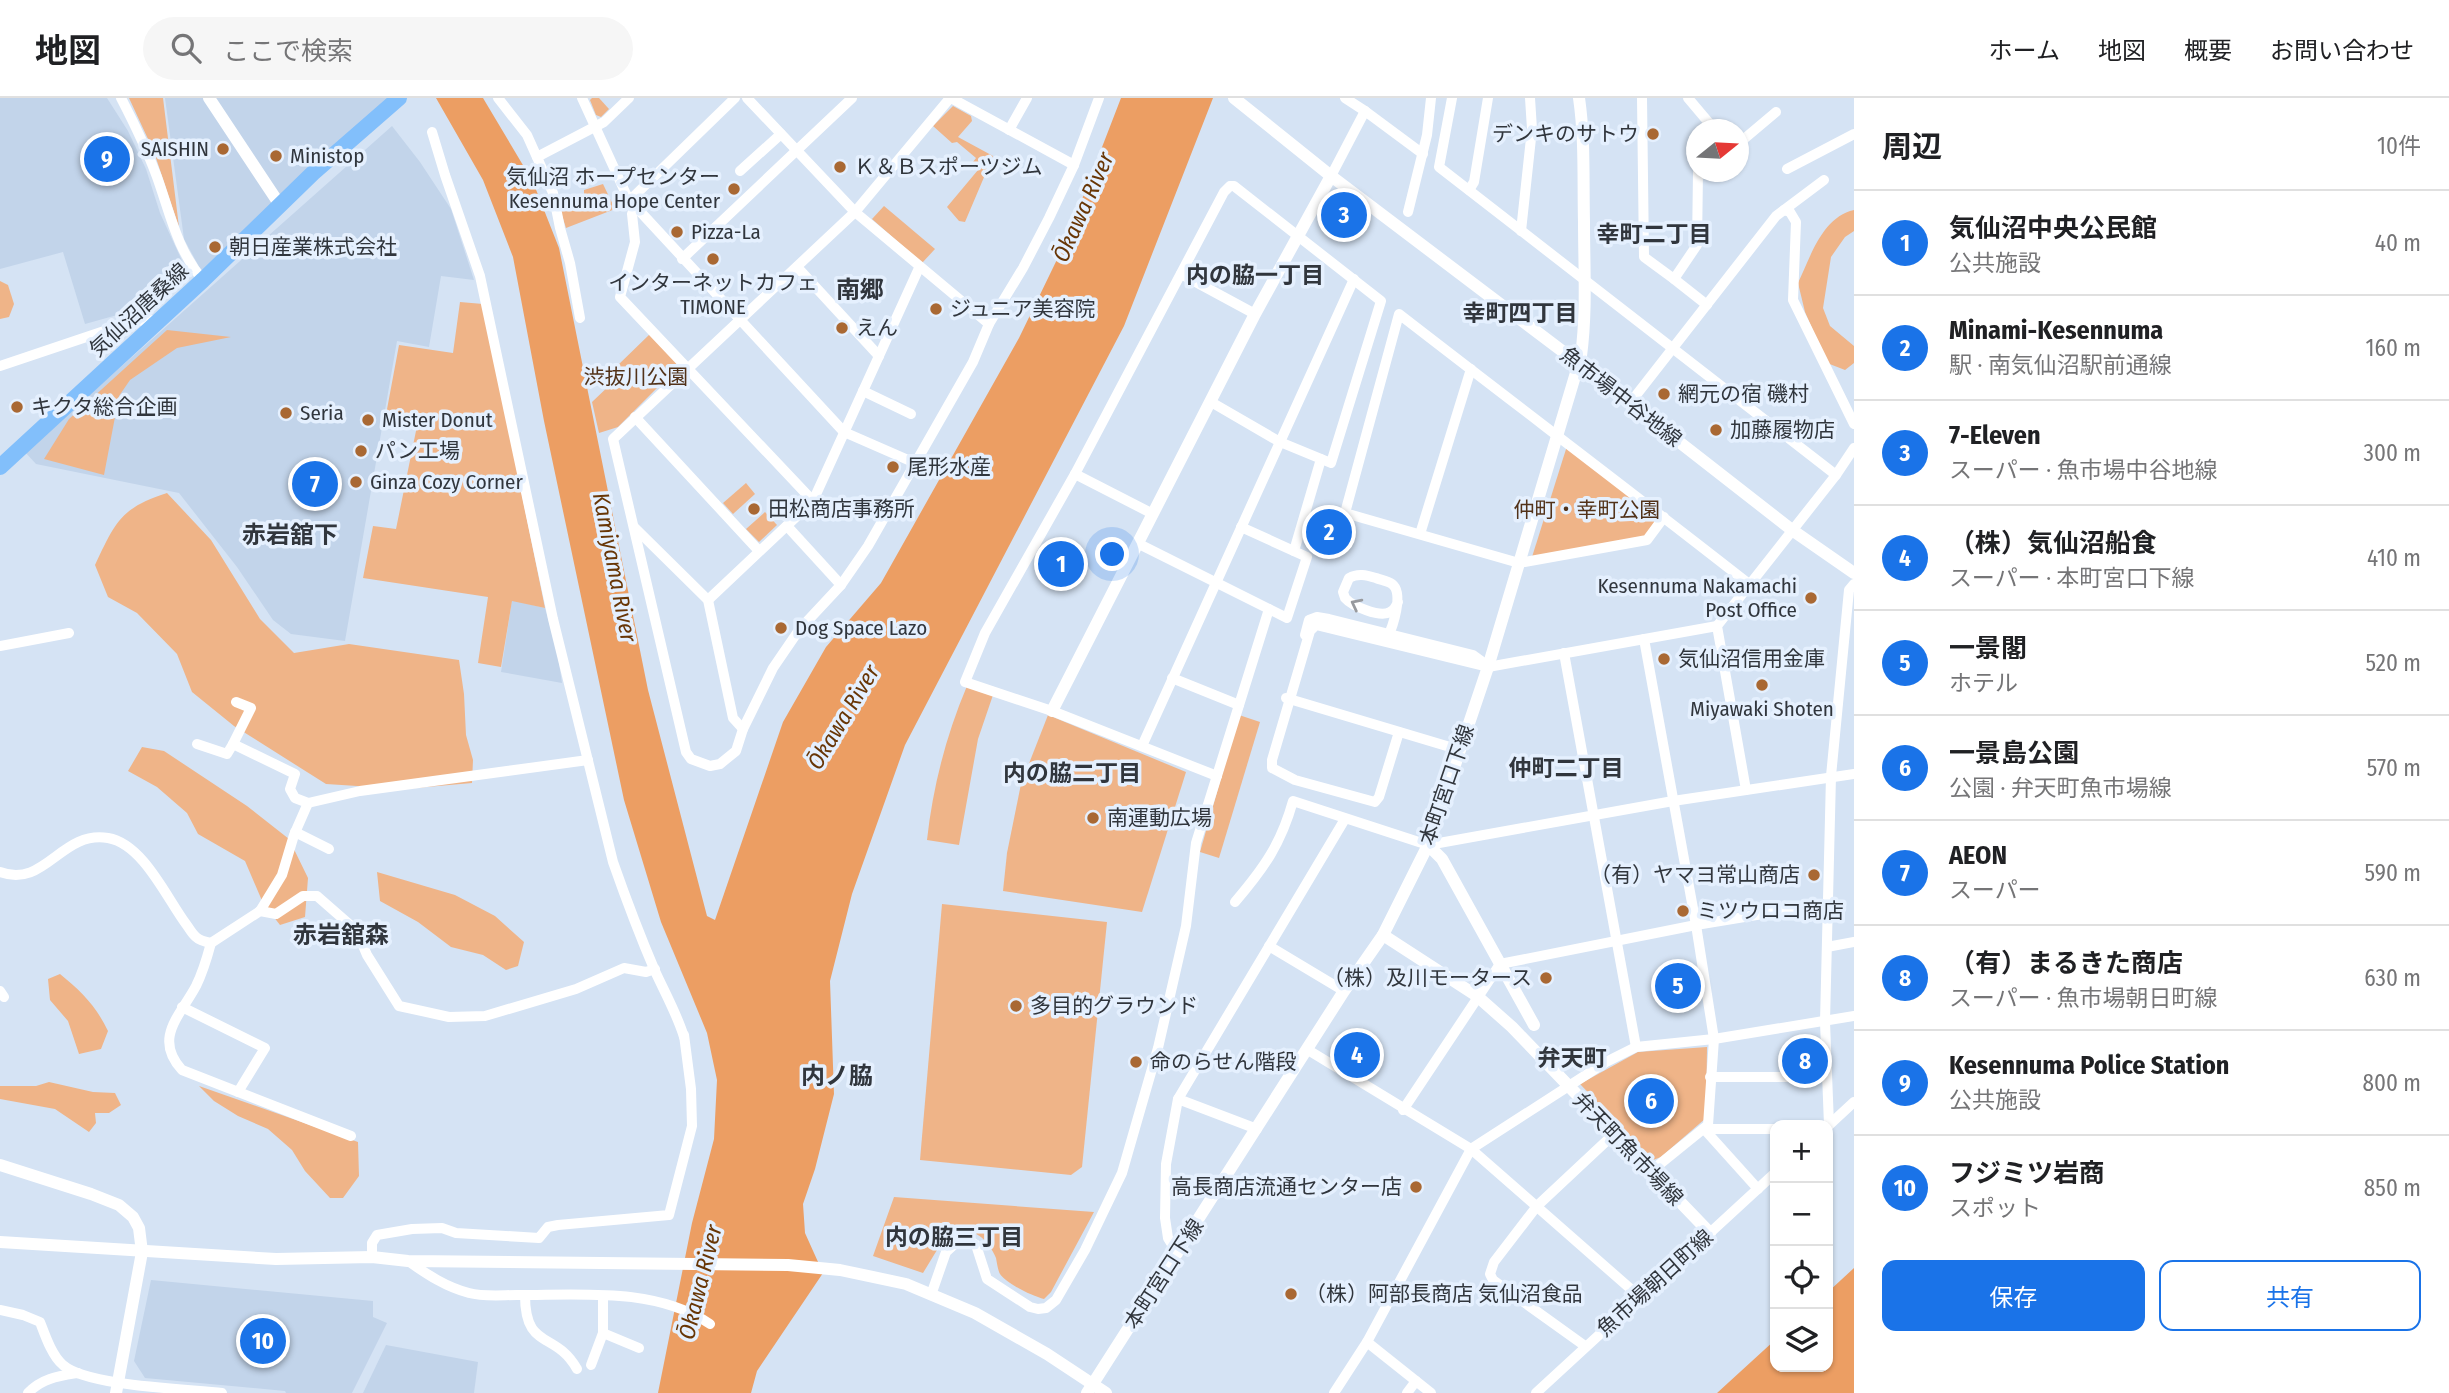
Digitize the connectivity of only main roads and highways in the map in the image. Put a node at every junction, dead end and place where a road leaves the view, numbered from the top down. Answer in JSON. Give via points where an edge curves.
{"nodes":[{"id":1,"x":399,"y":98,"type":"edge"},
{"id":2,"x":0,"y":467,"type":"edge"}],
"edges":[{"from":1,"to":2,"type":"main road","name":"気仙沼唐桑線"}]}
